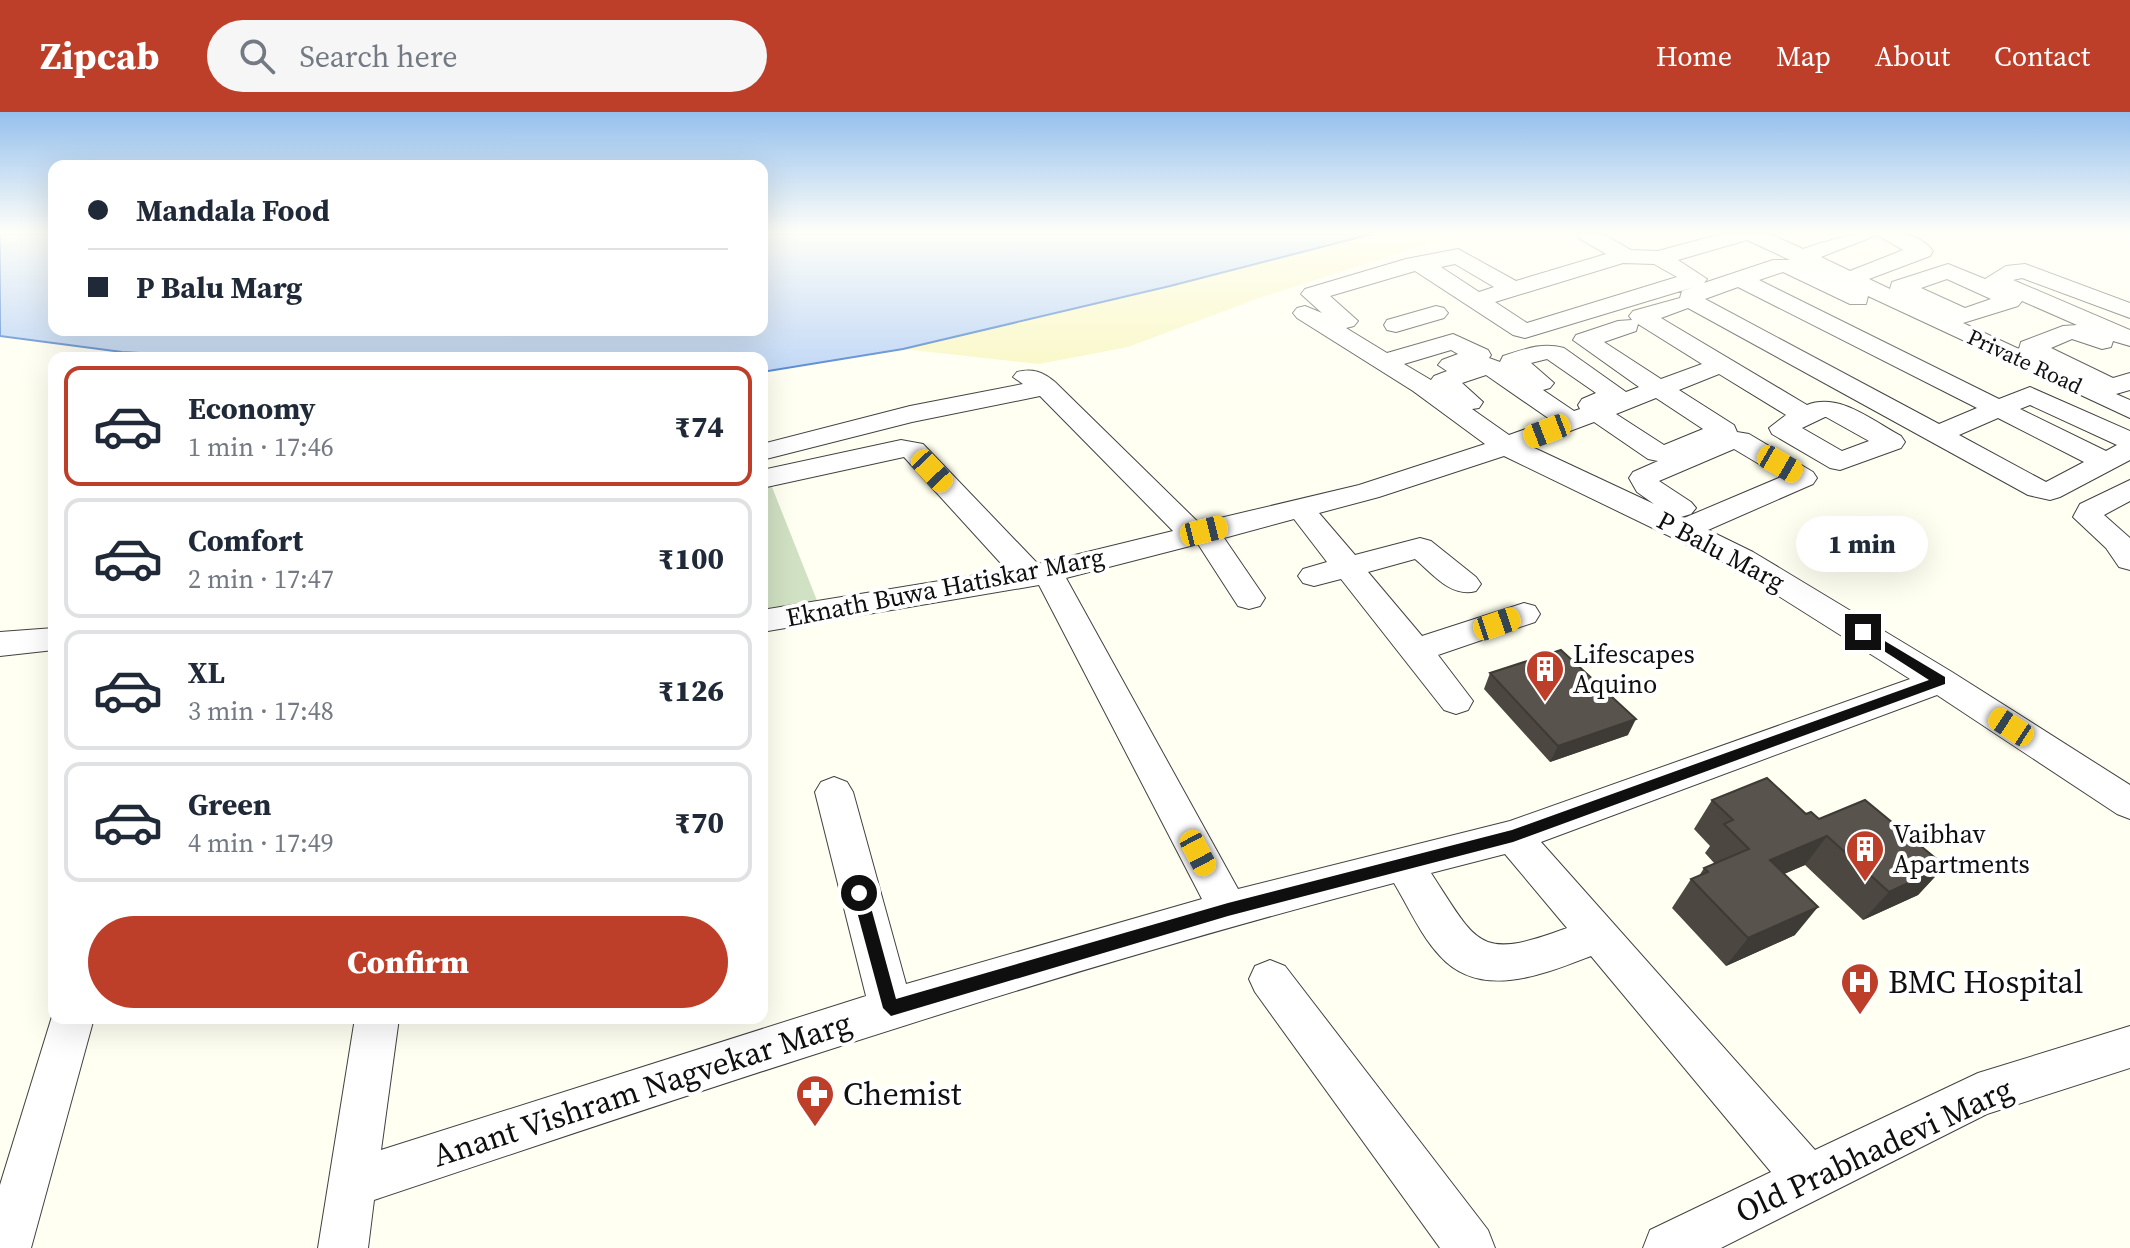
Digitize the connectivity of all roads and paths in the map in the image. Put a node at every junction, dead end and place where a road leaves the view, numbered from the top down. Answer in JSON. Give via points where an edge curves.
{"nodes":[{"id":1,"x":1337,"y":287,"type":"edge"},
{"id":2,"x":1456,"y":287,"type":"edge"},
{"id":3,"x":1563,"y":287,"type":"edge"},
{"id":4,"x":1673,"y":287,"type":"edge"},
{"id":5,"x":1697,"y":287,"type":"edge"},
{"id":6,"x":1773,"y":287,"type":"edge"},
{"id":7,"x":1860,"y":287,"type":"edge"},
{"id":8,"x":1865,"y":287,"type":"edge"},
{"id":9,"x":2009,"y":287,"type":"edge"},
{"id":10,"x":2067,"y":287,"type":"edge"},
{"id":11,"x":1516,"y":288,"type":"joint"},
{"id":12,"x":1476,"y":300,"type":"junction"},
{"id":13,"x":2130,"y":311,"type":"edge"},
{"id":14,"x":1305,"y":313,"type":"dead end"},
{"id":15,"x":1809,"y":315,"type":"junction"},
{"id":16,"x":1417,"y":319,"type":"dead end"},
{"id":17,"x":1505,"y":319,"type":"junction"},
{"id":18,"x":1752,"y":334,"type":"junction"},
{"id":19,"x":1446,"y":337,"type":"junction"},
{"id":20,"x":2130,"y":339,"type":"edge"},
{"id":21,"x":2130,"y":354,"type":"edge"},
{"id":22,"x":1385,"y":355,"type":"junction"},
{"id":23,"x":1906,"y":363,"type":"junction"},
{"id":24,"x":1710,"y":364,"type":"junction"},
{"id":25,"x":1010,"y":376,"type":"dead end"},
{"id":26,"x":2130,"y":381,"type":"edge"},
{"id":27,"x":1662,"y":384,"type":"junction"},
{"id":28,"x":1046,"y":387,"type":"junction"},
{"id":29,"x":1850,"y":388,"type":"junction"},
{"id":30,"x":1997,"y":408,"type":"junction"},
{"id":31,"x":2130,"y":410,"type":"edge"},
{"id":32,"x":1578,"y":415,"type":"junction"},
{"id":33,"x":1937,"y":435,"type":"junction"},
{"id":34,"x":2130,"y":441,"type":"edge"},
{"id":35,"x":1506,"y":446,"type":"junction"},
{"id":36,"x":2130,"y":449,"type":"edge"},
{"id":37,"x":768,"y":450,"type":"edge"},
{"id":38,"x":2106,"y":462,"type":"junction"},
{"id":39,"x":768,"y":478,"type":"edge"},
{"id":40,"x":2125,"y":497,"type":"edge"},
{"id":41,"x":1300,"y":508,"type":"junction"},
{"id":42,"x":1692,"y":526,"type":"junction"},
{"id":43,"x":1199,"y":533,"type":"junction"},
{"id":44,"x":2130,"y":560,"type":"edge"},
{"id":45,"x":1347,"y":566,"type":"junction"},
{"id":46,"x":1039,"y":574,"type":"junction"},
{"id":47,"x":1314,"y":576,"type":"dead end"},
{"id":48,"x":1465,"y":584,"type":"dead end"},
{"id":49,"x":1249,"y":598,"type":"dead end"},
{"id":50,"x":1524,"y":614,"type":"dead end"},
{"id":51,"x":768,"y":620,"type":"edge"},
{"id":52,"x":48,"y":640,"type":"edge"},
{"id":53,"x":0,"y":644,"type":"edge"},
{"id":54,"x":1415,"y":651,"type":"junction"},
{"id":55,"x":1940,"y":681,"type":"junction"},
{"id":56,"x":1456,"y":701,"type":"dead end"},
{"id":57,"x":834,"y":792,"type":"dead end"},
{"id":58,"x":2130,"y":804,"type":"edge"},
{"id":59,"x":1513,"y":836,"type":"junction"},
{"id":60,"x":1396,"y":866,"type":"junction"},
{"id":61,"x":1228,"y":909,"type":"junction"},
{"id":62,"x":1599,"y":935,"type":"junction"},
{"id":63,"x":1270,"y":979,"type":"dead end"},
{"id":64,"x":1473,"y":984,"type":"dead end"},
{"id":65,"x":891,"y":1008,"type":"junction"},
{"id":66,"x":70,"y":1024,"type":"edge"},
{"id":67,"x":376,"y":1024,"type":"edge"},
{"id":68,"x":2130,"y":1047,"type":"edge"},
{"id":69,"x":1807,"y":1177,"type":"junction"},
{"id":70,"x":352,"y":1183,"type":"junction"},
{"id":71,"x":6,"y":1248,"type":"edge"},
{"id":72,"x":343,"y":1248,"type":"edge"},
{"id":73,"x":1470,"y":1248,"type":"edge"},
{"id":74,"x":1668,"y":1248,"type":"edge"}],
"edges":[{"from":1,"to":22,"type":"street","via":[[1313,296]]},
{"from":2,"to":12,"type":"street"},
{"from":3,"to":11,"type":"street","via":[[1567,293],[1542,300]]},
{"from":4,"to":17,"type":"street","via":[[1532,331]]},
{"from":5,"to":18,"type":"street","via":[[1690,296],[1694,302]]},
{"from":6,"to":15,"type":"street"},
{"from":7,"to":15,"type":"street"},
{"from":8,"to":31,"type":"street","name":"Private Road","via":[[1920,304]]},
{"from":9,"to":20,"type":"street"},
{"from":10,"to":13,"type":"street"},
{"from":11,"to":12,"type":"street"},
{"from":12,"to":17,"type":"street"},
{"from":14,"to":22,"type":"street","name":"P Balu Marg"},
{"from":15,"to":18,"type":"street"},
{"from":15,"to":23,"type":"street"},
{"from":16,"to":19,"type":"street"},
{"from":17,"to":19,"type":"street"},
{"from":18,"to":29,"type":"street"},
{"from":19,"to":22,"type":"street"},
{"from":21,"to":26,"type":"street","via":[[2075,331],[2030,347],[2109,386]]},
{"from":22,"to":35,"type":"street","name":"P Balu Marg"},
{"from":23,"to":29,"type":"street"},
{"from":23,"to":30,"type":"street"},
{"from":24,"to":27,"type":"street","name":"Eknath Buwa Hatiskar Marg"},
{"from":24,"to":27,"type":"street","via":[[1629,326],[1585,340]]},
{"from":24,"to":27,"type":"street","via":[[1802,413],[1747,429]]},
{"from":25,"to":28,"type":"street","via":[[1034,378]]},
{"from":27,"to":32,"type":"street","name":"Eknath Buwa Hatiskar Marg"},
{"from":27,"to":32,"type":"street","via":[[1724,431],[1658,453]]},
{"from":28,"to":37,"type":"street"},
{"from":28,"to":43,"type":"street"},
{"from":29,"to":33,"type":"street"},
{"from":30,"to":33,"type":"street"},
{"from":30,"to":34,"type":"street","via":[[2035,396]]},
{"from":30,"to":38,"type":"street"},
{"from":32,"to":35,"type":"street","name":"Eknath Buwa Hatiskar Marg"},
{"from":33,"to":38,"type":"street","via":[[2044,491]]},
{"from":35,"to":41,"type":"street","name":"Eknath Buwa Hatiskar Marg"},
{"from":35,"to":42,"type":"street","name":"P Balu Marg"},
{"from":36,"to":38,"type":"street"},
{"from":39,"to":46,"type":"street","via":[[901,448],[913,450]]},
{"from":40,"to":44,"type":"street","via":[[2090,510],[2088,517]]},
{"from":41,"to":43,"type":"street","name":"Eknath Buwa Hatiskar Marg"},
{"from":41,"to":45,"type":"street"},
{"from":42,"to":42,"type":"street","via":[[1733,508],[1712,495],[1738,484],[1761,497],[1803,478],[1736,440],[1643,478]]},
{"from":42,"to":55,"type":"street","name":"P Balu Marg"},
{"from":43,"to":46,"type":"street","name":"Eknath Buwa Hatiskar Marg"},
{"from":43,"to":49,"type":"street"},
{"from":45,"to":47,"type":"street"},
{"from":45,"to":48,"type":"street","via":[[1420,548]]},
{"from":45,"to":54,"type":"street"},
{"from":46,"to":51,"type":"street","name":"Eknath Buwa Hatiskar Marg"},
{"from":46,"to":61,"type":"street"},
{"from":50,"to":54,"type":"street"},
{"from":52,"to":53,"type":"street"},
{"from":54,"to":56,"type":"street"},
{"from":55,"to":58,"type":"street","name":"P Balu Marg"},
{"from":55,"to":59,"type":"street","name":"Anant Vishram Nagvekar Marg"},
{"from":57,"to":65,"type":"street"},
{"from":59,"to":60,"type":"street","name":"Anant Vishram Nagvekar Marg"},
{"from":59,"to":62,"type":"street"},
{"from":60,"to":61,"type":"street","name":"Anant Vishram Nagvekar Marg"},
{"from":60,"to":62,"type":"street","via":[[1454,943],[1479,962],[1509,965]]},
{"from":60,"to":64,"type":"street"},
{"from":61,"to":65,"type":"street","name":"Anant Vishram Nagvekar Marg"},
{"from":62,"to":69,"type":"street"},
{"from":63,"to":73,"type":"street"},
{"from":65,"to":70,"type":"street","name":"Anant Vishram Nagvekar Marg"},
{"from":66,"to":71,"type":"street"},
{"from":67,"to":70,"type":"street"},
{"from":68,"to":69,"type":"street","name":"Old Prabhadevi Marg","via":[[1978,1095]]},
{"from":69,"to":74,"type":"street","name":"Old Prabhadevi Marg"},
{"from":70,"to":72,"type":"street"}]}
